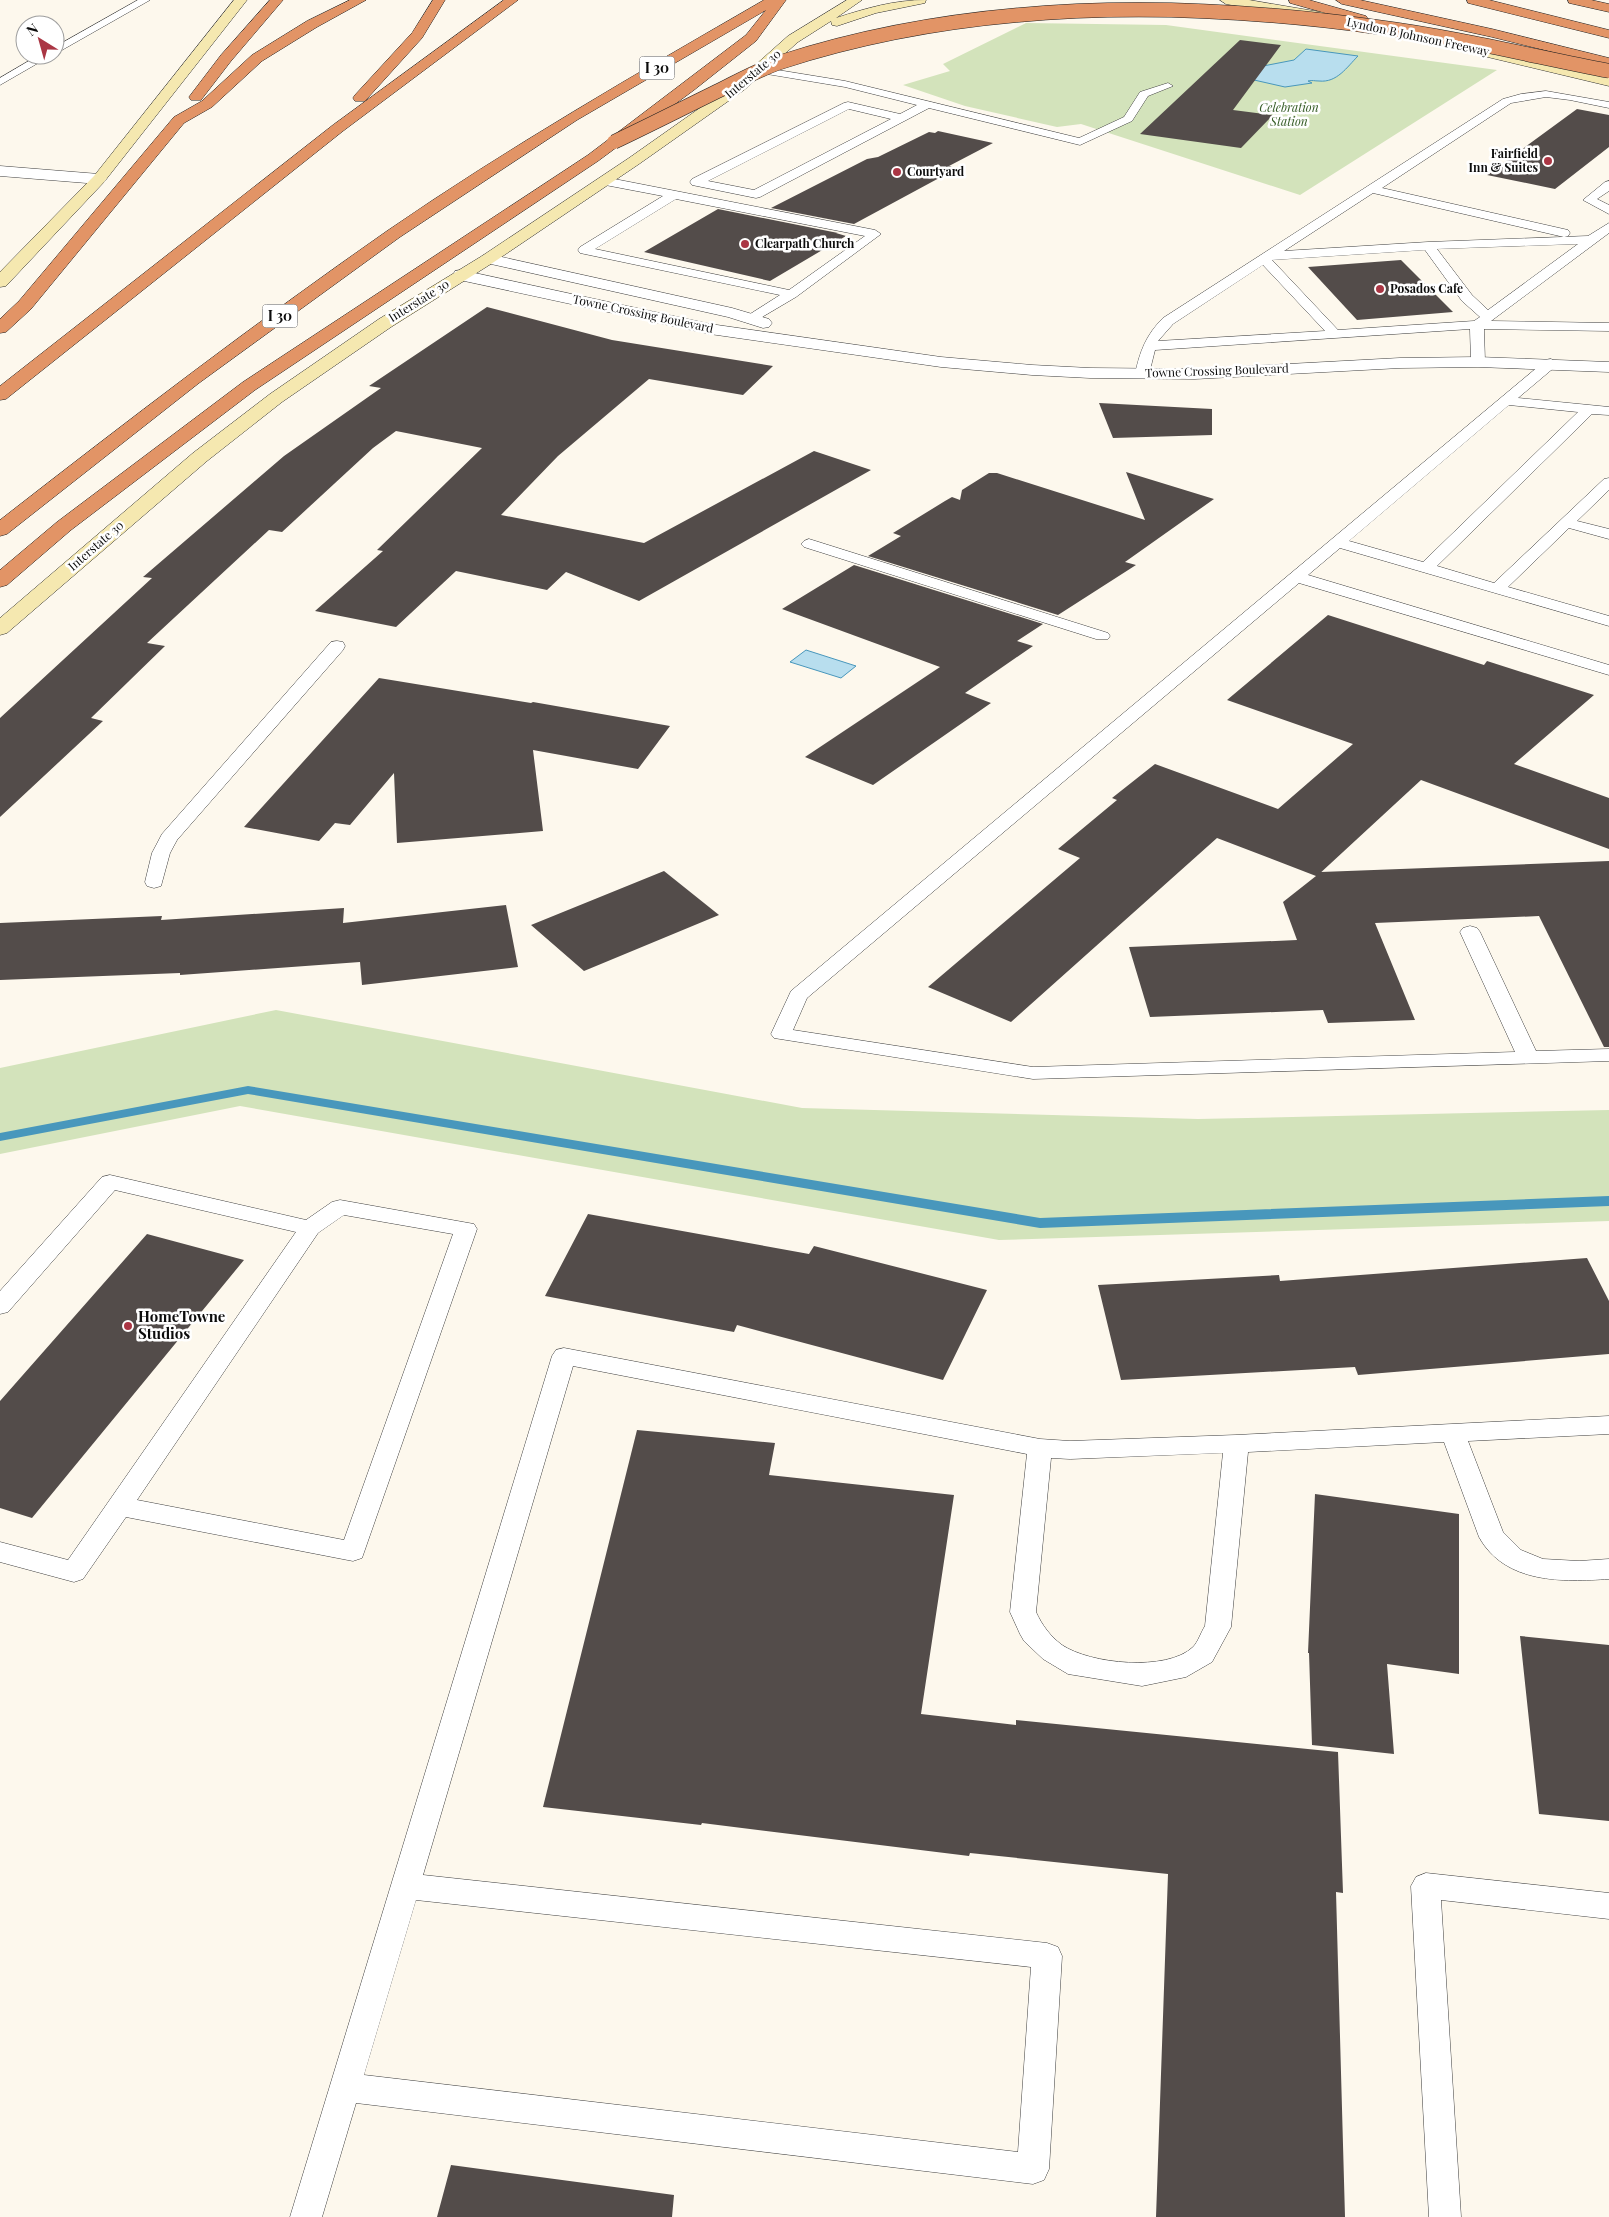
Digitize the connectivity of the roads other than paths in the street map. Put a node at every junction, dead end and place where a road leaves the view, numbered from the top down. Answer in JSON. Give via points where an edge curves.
{"nodes":[{"id":1,"x":145,"y":0,"type":"edge"},
{"id":2,"x":241,"y":0,"type":"edge"},
{"id":3,"x":277,"y":0,"type":"edge"},
{"id":4,"x":360,"y":0,"type":"edge"},
{"id":5,"x":439,"y":0,"type":"edge"},
{"id":6,"x":512,"y":0,"type":"edge"},
{"id":7,"x":772,"y":0,"type":"edge"},
{"id":8,"x":780,"y":0,"type":"edge"},
{"id":9,"x":856,"y":0,"type":"edge"},
{"id":10,"x":920,"y":0,"type":"edge"},
{"id":11,"x":1226,"y":0,"type":"edge"},
{"id":12,"x":1295,"y":0,"type":"edge"},
{"id":13,"x":1342,"y":0,"type":"edge"},
{"id":14,"x":1457,"y":0,"type":"edge"},
{"id":15,"x":1473,"y":0,"type":"edge"},
{"id":16,"x":1574,"y":0,"type":"edge"},
{"id":17,"x":1495,"y":5,"type":"junction"},
{"id":18,"x":1609,"y":8,"type":"edge"},
{"id":19,"x":1609,"y":34,"type":"edge"},
{"id":20,"x":793,"y":39,"type":"junction"},
{"id":21,"x":1444,"y":42,"type":"junction"},
{"id":22,"x":65,"y":45,"type":"edge"},
{"id":23,"x":1609,"y":62,"type":"edge"},
{"id":24,"x":30,"y":65,"type":"edge"},
{"id":25,"x":759,"y":70,"type":"junction"},
{"id":26,"x":1609,"y":72,"type":"edge"},
{"id":27,"x":0,"y":82,"type":"edge"},
{"id":28,"x":1609,"y":82,"type":"edge"},
{"id":29,"x":1168,"y":86,"type":"dead end"},
{"id":30,"x":928,"y":104,"type":"junction"},
{"id":31,"x":1609,"y":105,"type":"edge"},
{"id":32,"x":902,"y":118,"type":"junction"},
{"id":33,"x":179,"y":120,"type":"junction"},
{"id":34,"x":614,"y":142,"type":"junction"},
{"id":35,"x":318,"y":144,"type":"junction"},
{"id":36,"x":2,"y":173,"type":"edge"},
{"id":37,"x":99,"y":178,"type":"junction"},
{"id":38,"x":604,"y":182,"type":"junction"},
{"id":39,"x":1609,"y":185,"type":"edge"},
{"id":40,"x":1372,"y":189,"type":"junction"},
{"id":41,"x":675,"y":194,"type":"junction"},
{"id":42,"x":1609,"y":210,"type":"edge"},
{"id":43,"x":1609,"y":227,"type":"edge"},
{"id":44,"x":1592,"y":240,"type":"junction"},
{"id":45,"x":1428,"y":246,"type":"junction"},
{"id":46,"x":1266,"y":257,"type":"junction"},
{"id":47,"x":488,"y":259,"type":"junction"},
{"id":48,"x":461,"y":275,"type":"junction"},
{"id":49,"x":0,"y":282,"type":"edge"},
{"id":50,"x":791,"y":294,"type":"junction"},
{"id":51,"x":1488,"y":316,"type":"junction"},
{"id":52,"x":752,"y":319,"type":"junction"},
{"id":53,"x":1477,"y":326,"type":"junction"},
{"id":54,"x":1609,"y":327,"type":"edge"},
{"id":55,"x":0,"y":328,"type":"edge"},
{"id":56,"x":1335,"y":334,"type":"junction"},
{"id":57,"x":826,"y":344,"type":"junction"},
{"id":58,"x":1148,"y":346,"type":"junction"},
{"id":59,"x":1478,"y":362,"type":"junction"},
{"id":60,"x":1551,"y":363,"type":"junction"},
{"id":61,"x":1609,"y":367,"type":"edge"},
{"id":62,"x":1142,"y":374,"type":"junction"},
{"id":63,"x":0,"y":394,"type":"edge"},
{"id":64,"x":1506,"y":401,"type":"junction"},
{"id":65,"x":1589,"y":409,"type":"junction"},
{"id":66,"x":1609,"y":411,"type":"edge"},
{"id":67,"x":1609,"y":482,"type":"edge"},
{"id":68,"x":1566,"y":523,"type":"junction"},
{"id":69,"x":0,"y":530,"type":"edge"},
{"id":70,"x":1609,"y":534,"type":"edge"},
{"id":71,"x":1337,"y":542,"type":"junction"},
{"id":72,"x":809,"y":544,"type":"dead end"},
{"id":73,"x":1426,"y":568,"type":"junction"},
{"id":74,"x":1296,"y":577,"type":"junction"},
{"id":75,"x":0,"y":581,"type":"edge"},
{"id":76,"x":1497,"y":589,"type":"junction"},
{"id":77,"x":1609,"y":621,"type":"edge"},
{"id":78,"x":0,"y":629,"type":"edge"},
{"id":79,"x":1102,"y":636,"type":"dead end"},
{"id":80,"x":337,"y":646,"type":"dead end"},
{"id":81,"x":1609,"y":670,"type":"edge"},
{"id":82,"x":154,"y":882,"type":"dead end"},
{"id":83,"x":1470,"y":932,"type":"dead end"},
{"id":84,"x":1609,"y":1054,"type":"edge"},
{"id":85,"x":1528,"y":1057,"type":"junction"},
{"id":86,"x":310,"y":1228,"type":"junction"},
{"id":87,"x":0,"y":1306,"type":"edge"},
{"id":88,"x":1609,"y":1425,"type":"edge"},
{"id":89,"x":1452,"y":1432,"type":"junction"},
{"id":90,"x":1236,"y":1444,"type":"junction"},
{"id":91,"x":1040,"y":1448,"type":"junction"},
{"id":92,"x":120,"y":1506,"type":"junction"},
{"id":93,"x":0,"y":1552,"type":"edge"},
{"id":94,"x":1609,"y":1569,"type":"edge"},
{"id":95,"x":406,"y":1886,"type":"junction"},
{"id":96,"x":1609,"y":1906,"type":"edge"},
{"id":97,"x":345,"y":2087,"type":"junction"},
{"id":98,"x":306,"y":2217,"type":"edge"},
{"id":99,"x":1445,"y":2217,"type":"edge"}],
"edges":[{"from":1,"to":22,"type":"lane"},
{"from":2,"to":37,"type":"main road"},
{"from":3,"to":33,"type":"highway","via":[[226,58]]},
{"from":4,"to":33,"type":"highway","via":[[312,24],[257,58],[207,104]]},
{"from":5,"to":35,"type":"highway","via":[[417,35]]},
{"from":6,"to":35,"type":"highway"},
{"from":7,"to":69,"type":"highway","number":"I 30","via":[[572,117],[394,234],[193,379]]},
{"from":8,"to":34,"type":"highway","bridge":true,"via":[[750,38]]},
{"from":9,"to":20,"type":"main road","name":"Interstate 30"},
{"from":10,"to":20,"type":"main road","via":[[865,12]]},
{"from":11,"to":21,"type":"main road","name":"Lyndon B Johnson Freeway"},
{"from":12,"to":21,"type":"highway"},
{"from":13,"to":23,"type":"highway"},
{"from":14,"to":17,"type":"highway"},
{"from":15,"to":17,"type":"highway"},
{"from":16,"to":18,"type":"highway"},
{"from":17,"to":19,"type":"highway"},
{"from":20,"to":25,"type":"main road","name":"Interstate 30"},
{"from":21,"to":28,"type":"main road","name":"Lyndon B Johnson Freeway"},
{"from":24,"to":27,"type":"lane"},
{"from":25,"to":30,"type":"lane","via":[[845,84]]},
{"from":25,"to":38,"type":"main road","name":"Interstate 30","via":[[739,88]]},
{"from":26,"to":34,"type":"highway","bridge":true,"via":[[1438,37],[1326,20],[1145,10],[1051,13],[950,23],[835,45],[778,63]]},
{"from":29,"to":30,"type":"lane","via":[[1144,94],[1128,119],[1080,142]]},
{"from":30,"to":32,"type":"lane"},
{"from":31,"to":40,"type":"lane","via":[[1549,93],[1528,93],[1507,101]]},
{"from":32,"to":32,"type":"lane","via":[[756,194],[696,182],[848,105]]},
{"from":33,"to":55,"type":"highway","via":[[25,304]]},
{"from":34,"to":75,"type":"highway","via":[[249,386],[64,526]]},
{"from":35,"to":63,"type":"highway"},
{"from":36,"to":37,"type":"street"},
{"from":37,"to":49,"type":"main road"},
{"from":38,"to":41,"type":"lane"},
{"from":38,"to":47,"type":"main road","name":"Interstate 30"},
{"from":39,"to":42,"type":"lane","via":[[1589,200]]},
{"from":40,"to":44,"type":"lane"},
{"from":40,"to":46,"type":"lane"},
{"from":41,"to":50,"type":"lane","via":[[875,234]]},
{"from":41,"to":50,"type":"lane","via":[[584,250]]},
{"from":43,"to":44,"type":"lane"},
{"from":44,"to":45,"type":"lane"},
{"from":44,"to":51,"type":"lane"},
{"from":45,"to":46,"type":"lane"},
{"from":45,"to":51,"type":"lane","via":[[1467,298]]},
{"from":46,"to":56,"type":"lane"},
{"from":46,"to":58,"type":"lane","via":[[1168,321],[1154,333]]},
{"from":47,"to":48,"type":"main road","name":"Interstate 30"},
{"from":47,"to":52,"type":"street","name":"Towne Crossing Boulevard"},
{"from":48,"to":57,"type":"street","name":"Towne Crossing Boulevard","via":[[710,329]]},
{"from":48,"to":78,"type":"main road","name":"Interstate 30","via":[[385,322],[276,398],[200,457]]},
{"from":50,"to":52,"type":"lane"},
{"from":51,"to":53,"type":"lane"},
{"from":52,"to":57,"type":"street","name":"Towne Crossing Boulevard"},
{"from":53,"to":54,"type":"lane"},
{"from":53,"to":56,"type":"lane"},
{"from":53,"to":59,"type":"lane"},
{"from":56,"to":58,"type":"lane"},
{"from":57,"to":62,"type":"street","name":"Towne Crossing Boulevard","via":[[941,362],[1032,370]]},
{"from":58,"to":62,"type":"lane"},
{"from":59,"to":60,"type":"street","name":"Towne Crossing Boulevard"},
{"from":59,"to":62,"type":"street","name":"Towne Crossing Boulevard"},
{"from":60,"to":61,"type":"street","name":"Towne Crossing Boulevard"},
{"from":60,"to":64,"type":"lane"},
{"from":64,"to":65,"type":"lane"},
{"from":64,"to":71,"type":"lane"},
{"from":65,"to":66,"type":"lane"},
{"from":65,"to":73,"type":"lane"},
{"from":67,"to":68,"type":"lane"},
{"from":68,"to":70,"type":"lane"},
{"from":68,"to":76,"type":"lane"},
{"from":71,"to":73,"type":"lane"},
{"from":71,"to":74,"type":"lane"},
{"from":72,"to":79,"type":"lane"},
{"from":73,"to":76,"type":"lane"},
{"from":74,"to":81,"type":"lane"},
{"from":74,"to":85,"type":"lane","via":[[798,995],[781,1034],[1033,1073]]},
{"from":76,"to":77,"type":"lane"},
{"from":80,"to":82,"type":"lane","via":[[169,838],[161,853]]},
{"from":83,"to":85,"type":"lane"},
{"from":84,"to":85,"type":"lane"},
{"from":86,"to":87,"type":"lane","via":[[110,1182]]},
{"from":86,"to":92,"type":"lane"},
{"from":86,"to":92,"type":"lane","via":[[340,1206],[466,1230],[353,1551]]},
{"from":88,"to":89,"type":"lane"},
{"from":89,"to":90,"type":"lane"},
{"from":89,"to":94,"type":"lane","via":[[1492,1537],[1512,1557],[1540,1569]]},
{"from":90,"to":91,"type":"lane","via":[[1070,1450]]},
{"from":90,"to":91,"type":"lane","via":[[1218,1627],[1203,1654],[1176,1669],[1142,1675],[1078,1666],[1052,1652],[1033,1634],[1023,1612]]},
{"from":91,"to":95,"type":"lane","via":[[564,1356]]},
{"from":92,"to":93,"type":"lane","via":[[74,1572]]},
{"from":95,"to":97,"type":"lane"},
{"from":95,"to":97,"type":"lane","via":[[1047,1956],[1033,2169]]},
{"from":96,"to":99,"type":"lane","via":[[1426,1886]]},
{"from":97,"to":98,"type":"lane"}]}
